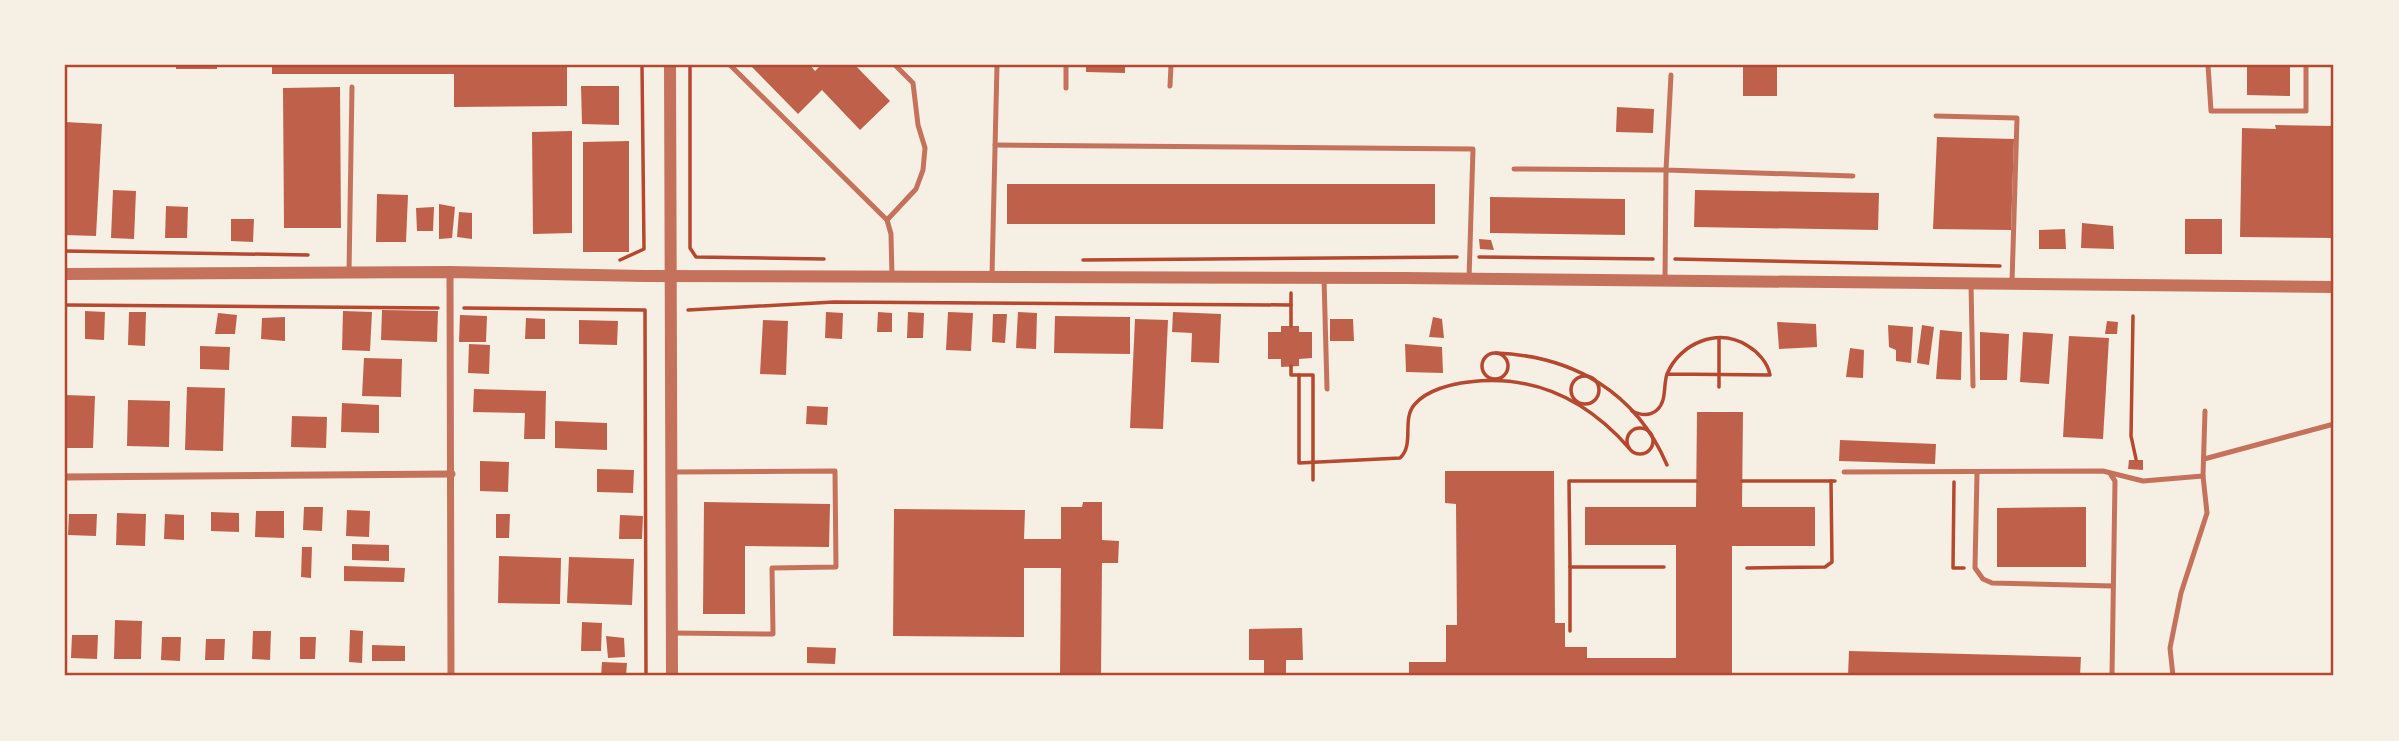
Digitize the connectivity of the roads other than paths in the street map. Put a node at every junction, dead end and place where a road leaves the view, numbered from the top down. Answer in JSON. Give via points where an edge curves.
{"nodes":[{"id":1,"x":670,"y":65,"type":"edge"},
{"id":2,"x":895,"y":65,"type":"edge"},
{"id":3,"x":996,"y":65,"type":"edge"},
{"id":4,"x":1066,"y":65,"type":"edge"},
{"id":5,"x":1171,"y":65,"type":"edge"},
{"id":6,"x":2208,"y":65,"type":"edge"},
{"id":7,"x":2306,"y":65,"type":"edge"},
{"id":8,"x":731,"y":66,"type":"edge"},
{"id":9,"x":1671,"y":75,"type":"dead end"},
{"id":10,"x":1170,"y":86,"type":"dead end"},
{"id":11,"x":352,"y":87,"type":"dead end"},
{"id":12,"x":1066,"y":88,"type":"dead end"},
{"id":13,"x":1936,"y":116,"type":"dead end"},
{"id":14,"x":995,"y":145,"type":"junction"},
{"id":15,"x":1514,"y":169,"type":"dead end"},
{"id":16,"x":1667,"y":170,"type":"junction"},
{"id":17,"x":1853,"y":176,"type":"dead end"},
{"id":18,"x":887,"y":220,"type":"junction"},
{"id":19,"x":450,"y":272,"type":"junction"},
{"id":20,"x":349,"y":273,"type":"junction"},
{"id":21,"x":65,"y":274,"type":"edge"},
{"id":22,"x":670,"y":276,"type":"junction"},
{"id":23,"x":892,"y":276,"type":"junction"},
{"id":24,"x":992,"y":276,"type":"junction"},
{"id":25,"x":1324,"y":278,"type":"junction"},
{"id":26,"x":1469,"y":279,"type":"junction"},
{"id":27,"x":1665,"y":281,"type":"junction"},
{"id":28,"x":1971,"y":283,"type":"junction"},
{"id":29,"x":2011,"y":285,"type":"junction"},
{"id":30,"x":2334,"y":287,"type":"edge"},
{"id":31,"x":1973,"y":386,"type":"dead end"},
{"id":32,"x":1327,"y":388,"type":"dead end"},
{"id":33,"x":2205,"y":411,"type":"dead end"},
{"id":34,"x":2334,"y":424,"type":"edge"},
{"id":35,"x":2204,"y":459,"type":"junction"},
{"id":36,"x":673,"y":472,"type":"junction"},
{"id":37,"x":1844,"y":472,"type":"dead end"},
{"id":38,"x":1977,"y":473,"type":"junction"},
{"id":39,"x":452,"y":474,"type":"junction"},
{"id":40,"x":2111,"y":475,"type":"junction"},
{"id":41,"x":2203,"y":476,"type":"junction"},
{"id":42,"x":65,"y":477,"type":"edge"},
{"id":43,"x":2113,"y":586,"type":"junction"},
{"id":44,"x":672,"y":633,"type":"junction"},
{"id":45,"x":451,"y":676,"type":"edge"},
{"id":46,"x":672,"y":676,"type":"edge"},
{"id":47,"x":2112,"y":676,"type":"edge"},
{"id":48,"x":2173,"y":676,"type":"edge"}],
"edges":[{"from":1,"to":22,"type":"street"},
{"from":2,"to":18,"type":"lane","via":[[913,82],[925,148],[916,189]]},
{"from":3,"to":14,"type":"lane"},
{"from":4,"to":12,"type":"lane"},
{"from":5,"to":10,"type":"lane"},
{"from":6,"to":7,"type":"lane","via":[[2211,111],[2306,111]]},
{"from":8,"to":18,"type":"lane"},
{"from":9,"to":16,"type":"lane"},
{"from":11,"to":20,"type":"lane"},
{"from":13,"to":29,"type":"lane","via":[[2017,118]]},
{"from":14,"to":24,"type":"lane"},
{"from":14,"to":26,"type":"lane","via":[[1473,149]]},
{"from":15,"to":16,"type":"lane"},
{"from":16,"to":17,"type":"lane"},
{"from":16,"to":27,"type":"lane"},
{"from":18,"to":23,"type":"lane"},
{"from":19,"to":20,"type":"street"},
{"from":19,"to":22,"type":"street"},
{"from":19,"to":39,"type":"street"},
{"from":20,"to":21,"type":"street"},
{"from":22,"to":23,"type":"street"},
{"from":22,"to":36,"type":"street"},
{"from":23,"to":24,"type":"street"},
{"from":24,"to":25,"type":"street"},
{"from":25,"to":26,"type":"street"},
{"from":25,"to":32,"type":"lane"},
{"from":26,"to":27,"type":"street"},
{"from":27,"to":28,"type":"street"},
{"from":28,"to":29,"type":"street"},
{"from":28,"to":31,"type":"lane"},
{"from":29,"to":30,"type":"street"},
{"from":33,"to":35,"type":"lane"},
{"from":34,"to":35,"type":"lane"},
{"from":35,"to":41,"type":"lane"},
{"from":36,"to":44,"type":"street"},
{"from":36,"to":44,"type":"lane","via":[[835,471],[836,567],[772,568],[773,634]]},
{"from":37,"to":38,"type":"lane"},
{"from":38,"to":40,"type":"lane","via":[[2103,471]]},
{"from":38,"to":43,"type":"lane","via":[[1975,568],[1983,579],[1992,583]]},
{"from":39,"to":42,"type":"street"},
{"from":39,"to":45,"type":"street"},
{"from":40,"to":41,"type":"lane","via":[[2143,481]]},
{"from":40,"to":43,"type":"lane","via":[[2115,481]]},
{"from":41,"to":48,"type":"lane","via":[[2207,513],[2170,648]]},
{"from":43,"to":47,"type":"lane"},
{"from":44,"to":46,"type":"street"}]}
